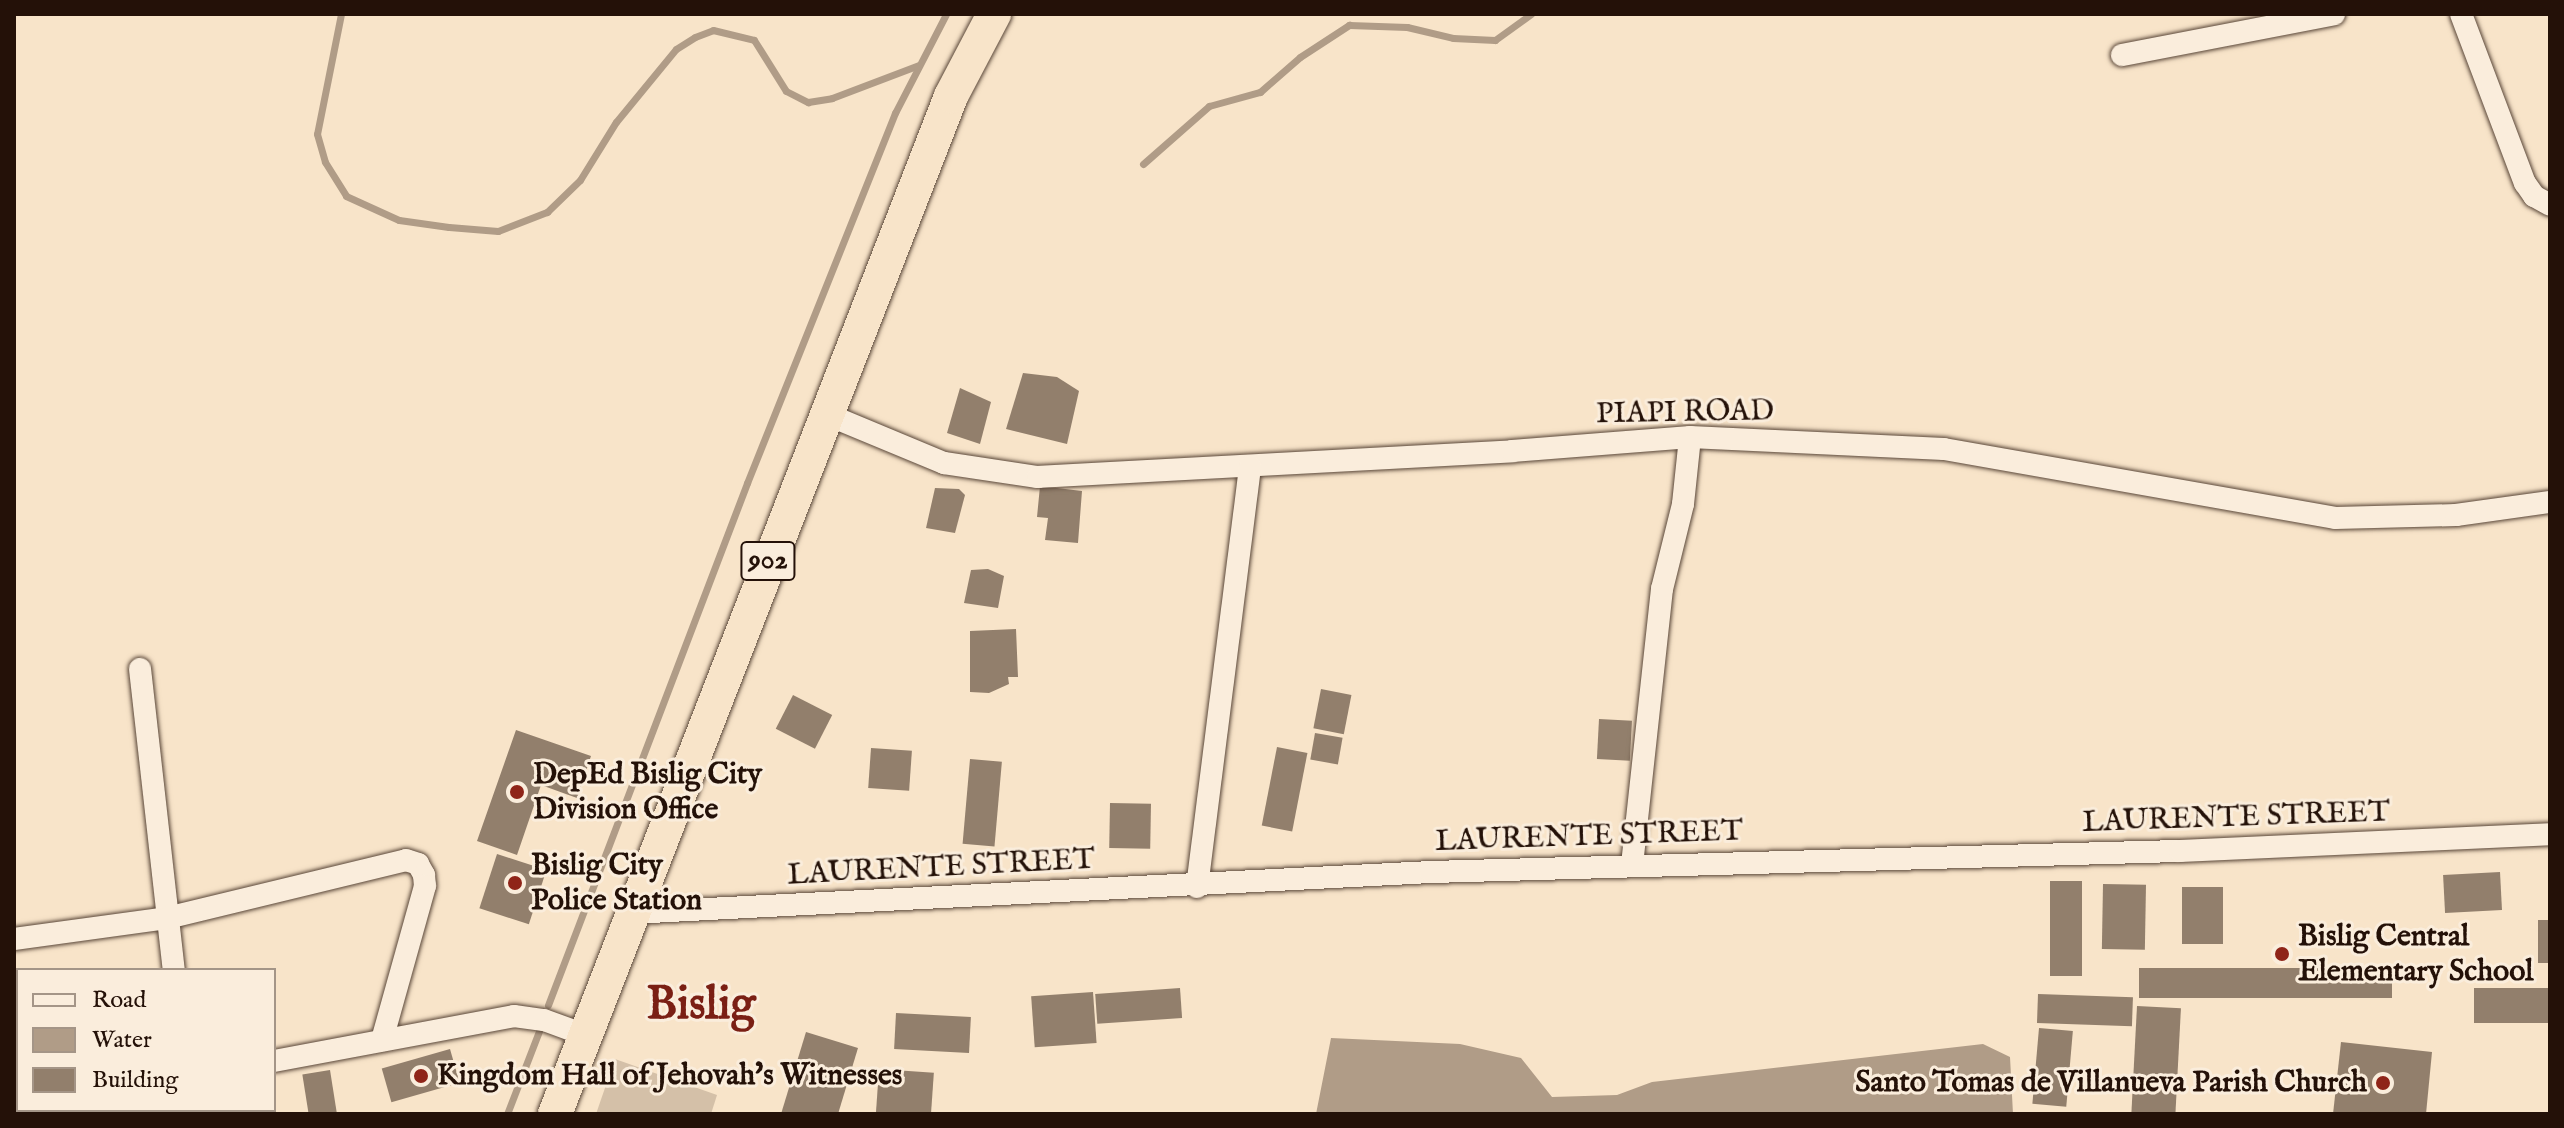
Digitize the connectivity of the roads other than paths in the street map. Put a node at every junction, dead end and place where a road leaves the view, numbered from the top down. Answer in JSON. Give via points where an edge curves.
{"nodes":[{"id":1,"x":994,"y":14,"type":"edge"},
{"id":2,"x":2334,"y":14,"type":"edge"},
{"id":3,"x":2461,"y":14,"type":"edge"},
{"id":4,"x":2122,"y":55,"type":"dead end"},
{"id":5,"x":2550,"y":205,"type":"edge"},
{"id":6,"x":826,"y":414,"type":"junction"},
{"id":7,"x":1690,"y":437,"type":"junction"},
{"id":8,"x":1250,"y":466,"type":"junction"},
{"id":9,"x":2550,"y":502,"type":"edge"},
{"id":10,"x":140,"y":669,"type":"dead end"},
{"id":11,"x":2550,"y":834,"type":"edge"},
{"id":12,"x":1632,"y":865,"type":"junction"},
{"id":13,"x":1197,"y":887,"type":"junction"},
{"id":14,"x":630,"y":913,"type":"junction"},
{"id":15,"x":167,"y":918,"type":"junction"},
{"id":16,"x":14,"y":939,"type":"edge"},
{"id":17,"x":174,"y":968,"type":"edge"},
{"id":18,"x":585,"y":1035,"type":"junction"},
{"id":19,"x":382,"y":1040,"type":"junction"},
{"id":20,"x":276,"y":1061,"type":"edge"},
{"id":21,"x":555,"y":1114,"type":"edge"}],
"edges":[{"from":1,"to":6,"type":"highway","number":"902","via":[[951,96]]},
{"from":2,"to":4,"type":"street"},
{"from":3,"to":5,"type":"street","via":[[2525,183]]},
{"from":6,"to":8,"type":"street","name":"PIAPI ROAD","via":[[944,463],[990,472],[1038,477]]},
{"from":6,"to":14,"type":"highway","number":"902"},
{"from":7,"to":8,"type":"street","name":"PIAPI ROAD"},
{"from":7,"to":9,"type":"street","name":"PIAPI ROAD","via":[[1944,449],[2335,518],[2456,515]]},
{"from":7,"to":12,"type":"street","via":[[1683,504],[1662,589]]},
{"from":8,"to":13,"type":"street"},
{"from":10,"to":15,"type":"street"},
{"from":11,"to":12,"type":"street","name":"LAURENTE STREET","via":[[2180,851]]},
{"from":12,"to":13,"type":"street","name":"LAURENTE STREET"},
{"from":13,"to":14,"type":"street","name":"LAURENTE STREET"},
{"from":14,"to":18,"type":"highway","number":"902"},
{"from":15,"to":16,"type":"street"},
{"from":15,"to":17,"type":"street"},
{"from":15,"to":19,"type":"street","via":[[392,861],[418,864],[425,886]]},
{"from":18,"to":19,"type":"street","via":[[514,1016]]},
{"from":18,"to":21,"type":"highway","number":"902"},
{"from":19,"to":20,"type":"street"}]}
